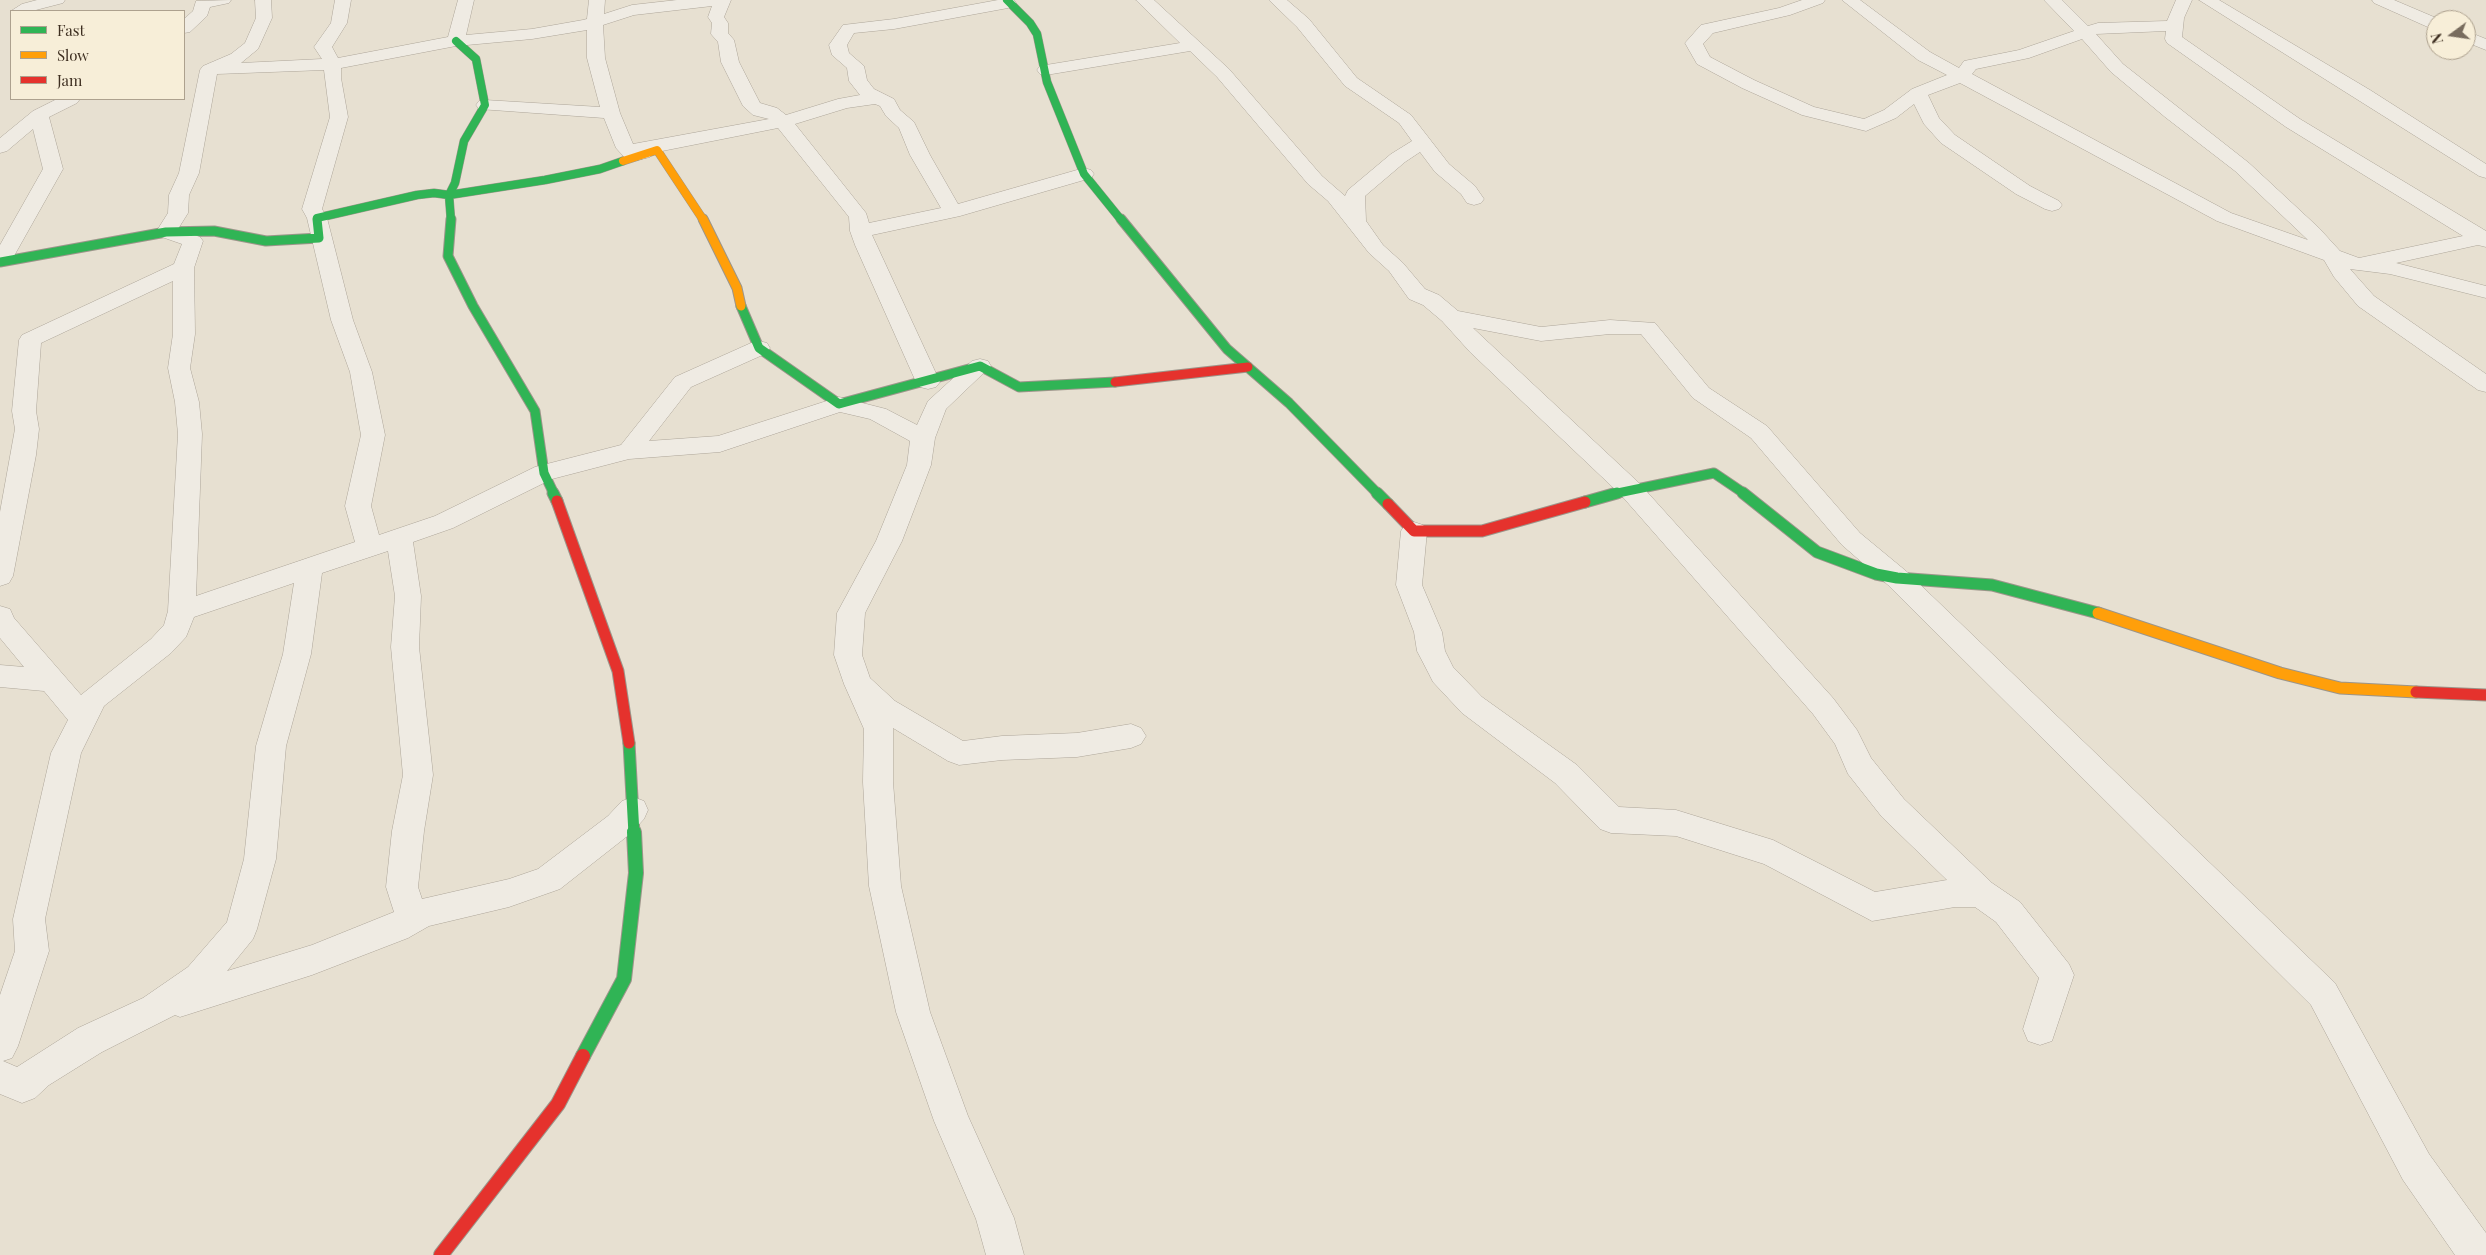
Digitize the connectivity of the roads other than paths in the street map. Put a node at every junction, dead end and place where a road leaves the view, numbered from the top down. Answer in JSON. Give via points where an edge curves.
{"nodes":[{"id":1,"x":57,"y":0,"type":"edge"},
{"id":2,"x":223,"y":0,"type":"edge"},
{"id":3,"x":263,"y":0,"type":"edge"},
{"id":4,"x":343,"y":0,"type":"edge"},
{"id":5,"x":466,"y":0,"type":"edge"},
{"id":6,"x":597,"y":0,"type":"edge"},
{"id":7,"x":721,"y":0,"type":"edge"},
{"id":8,"x":1144,"y":0,"type":"edge"},
{"id":9,"x":1277,"y":0,"type":"edge"},
{"id":10,"x":1817,"y":0,"type":"edge"},
{"id":11,"x":1850,"y":0,"type":"edge"},
{"id":12,"x":2052,"y":0,"type":"edge"},
{"id":13,"x":2184,"y":0,"type":"edge"},
{"id":14,"x":2207,"y":0,"type":"edge"},
{"id":15,"x":2380,"y":0,"type":"edge"},
{"id":16,"x":1007,"y":2,"type":"edge"},
{"id":17,"x":23,"y":10,"type":"edge"},
{"id":18,"x":2426,"y":20,"type":"edge"},
{"id":19,"x":594,"y":23,"type":"junction"},
{"id":20,"x":2175,"y":26,"type":"junction"},
{"id":21,"x":185,"y":27,"type":"edge"},
{"id":22,"x":2084,"y":33,"type":"junction"},
{"id":23,"x":456,"y":41,"type":"junction"},
{"id":24,"x":1191,"y":46,"type":"junction"},
{"id":25,"x":333,"y":64,"type":"junction"},
{"id":26,"x":209,"y":70,"type":"junction"},
{"id":27,"x":1046,"y":70,"type":"junction"},
{"id":28,"x":1961,"y":76,"type":"junction"},
{"id":29,"x":1918,"y":94,"type":"junction"},
{"id":30,"x":876,"y":98,"type":"junction"},
{"id":31,"x":69,"y":100,"type":"edge"},
{"id":32,"x":485,"y":105,"type":"junction"},
{"id":33,"x":610,"y":113,"type":"junction"},
{"id":34,"x":39,"y":115,"type":"junction"},
{"id":35,"x":782,"y":122,"type":"junction"},
{"id":36,"x":1423,"y":142,"type":"junction"},
{"id":37,"x":0,"y":146,"type":"edge"},
{"id":38,"x":657,"y":150,"type":"junction"},
{"id":39,"x":628,"y":151,"type":"junction"},
{"id":40,"x":2486,"y":172,"type":"edge"},
{"id":41,"x":1084,"y":174,"type":"junction"},
{"id":42,"x":450,"y":195,"type":"junction"},
{"id":43,"x":1474,"y":199,"type":"dead end"},
{"id":44,"x":2052,"y":205,"type":"dead end"},
{"id":45,"x":953,"y":212,"type":"junction"},
{"id":46,"x":317,"y":218,"type":"junction"},
{"id":47,"x":1356,"y":221,"type":"junction"},
{"id":48,"x":860,"y":231,"type":"junction"},
{"id":49,"x":166,"y":232,"type":"junction"},
{"id":50,"x":2485,"y":239,"type":"edge"},
{"id":51,"x":2332,"y":255,"type":"junction"},
{"id":52,"x":0,"y":257,"type":"edge"},
{"id":53,"x":0,"y":262,"type":"edge"},
{"id":54,"x":2358,"y":265,"type":"junction"},
{"id":55,"x":183,"y":268,"type":"junction"},
{"id":56,"x":2486,"y":292,"type":"edge"},
{"id":57,"x":1450,"y":316,"type":"junction"},
{"id":58,"x":759,"y":348,"type":"junction"},
{"id":59,"x":980,"y":366,"type":"junction"},
{"id":60,"x":1248,"y":367,"type":"junction"},
{"id":61,"x":928,"y":382,"type":"junction"},
{"id":62,"x":2486,"y":385,"type":"edge"},
{"id":63,"x":838,"y":404,"type":"junction"},
{"id":64,"x":923,"y":438,"type":"junction"},
{"id":65,"x":629,"y":451,"type":"junction"},
{"id":66,"x":24,"y":455,"type":"junction"},
{"id":67,"x":0,"y":459,"type":"edge"},
{"id":68,"x":544,"y":473,"type":"junction"},
{"id":69,"x":1630,"y":489,"type":"junction"},
{"id":70,"x":1414,"y":531,"type":"junction"},
{"id":71,"x":398,"y":538,"type":"junction"},
{"id":72,"x":370,"y":548,"type":"junction"},
{"id":73,"x":309,"y":569,"type":"junction"},
{"id":74,"x":0,"y":576,"type":"edge"},
{"id":75,"x":1897,"y":578,"type":"junction"},
{"id":76,"x":182,"y":611,"type":"junction"},
{"id":77,"x":0,"y":616,"type":"edge"},
{"id":78,"x":0,"y":676,"type":"edge"},
{"id":79,"x":52,"y":680,"type":"junction"},
{"id":80,"x":858,"y":684,"type":"junction"},
{"id":81,"x":2486,"y":695,"type":"edge"},
{"id":82,"x":84,"y":718,"type":"junction"},
{"id":83,"x":1130,"y":736,"type":"dead end"},
{"id":84,"x":633,"y":810,"type":"junction"},
{"id":85,"x":1981,"y":893,"type":"junction"},
{"id":86,"x":422,"y":913,"type":"junction"},
{"id":87,"x":155,"y":1009,"type":"junction"},
{"id":88,"x":2040,"y":1029,"type":"dead end"},
{"id":89,"x":0,"y":1046,"type":"edge"},
{"id":90,"x":0,"y":1077,"type":"edge"},
{"id":91,"x":441,"y":1255,"type":"edge"},
{"id":92,"x":1005,"y":1255,"type":"edge"},
{"id":93,"x":2478,"y":1255,"type":"edge"}],
"edges":[{"from":1,"to":17,"type":"street"},
{"from":2,"to":21,"type":"street","via":[[202,4],[201,13]]},
{"from":3,"to":26,"type":"street","via":[[264,18],[252,45],[237,58]]},
{"from":4,"to":25,"type":"street","via":[[339,23],[323,47]]},
{"from":5,"to":23,"type":"street"},
{"from":6,"to":19,"type":"street"},
{"from":7,"to":19,"type":"street","via":[[632,10]]},
{"from":7,"to":35,"type":"street","via":[[716,17],[720,23],[719,34],[726,40],[730,62],[752,106],[759,111],[772,112]]},
{"from":8,"to":24,"type":"street"},
{"from":9,"to":36,"type":"street","via":[[1314,36],[1351,82],[1405,119]]},
{"from":10,"to":29,"type":"street","via":[[1784,12],[1707,29],[1694,43],[1704,60],[1748,84],[1808,111],[1866,126]]},
{"from":11,"to":28,"type":"street","via":[[1924,56]]},
{"from":12,"to":22,"type":"street"},
{"from":13,"to":20,"type":"street"},
{"from":14,"to":40,"type":"street"},
{"from":15,"to":18,"type":"street"},
{"from":16,"to":27,"type":"street","via":[[1037,34]]},
{"from":16,"to":30,"type":"street","via":[[849,29],[838,45],[841,55],[854,66],[858,81],[868,94]]},
{"from":19,"to":23,"type":"street","via":[[532,34]]},
{"from":19,"to":33,"type":"street","via":[[596,58]]},
{"from":20,"to":22,"type":"street","via":[[2098,28]]},
{"from":20,"to":50,"type":"street","via":[[2173,39],[2225,77],[2292,123]]},
{"from":22,"to":28,"type":"street","via":[[2023,54],[1970,66]]},
{"from":22,"to":51,"type":"street","via":[[2116,68],[2242,167]]},
{"from":23,"to":25,"type":"street"},
{"from":23,"to":32,"type":"street","via":[[476,59]]},
{"from":24,"to":27,"type":"street"},
{"from":24,"to":47,"type":"street","via":[[1223,73],[1315,180]]},
{"from":25,"to":26,"type":"street"},
{"from":25,"to":46,"type":"street","via":[[332,78],[339,117],[312,209]]},
{"from":26,"to":49,"type":"street","via":[[188,173],[179,195],[178,213]]},
{"from":27,"to":41,"type":"street","via":[[1046,82]]},
{"from":28,"to":29,"type":"street"},
{"from":28,"to":51,"type":"street","via":[[2224,217]]},
{"from":29,"to":44,"type":"street","via":[[1931,120],[1948,139],[2023,190]]},
{"from":30,"to":35,"type":"street","via":[[844,103]]},
{"from":30,"to":45,"type":"street","via":[[888,102],[892,112],[906,126]]},
{"from":31,"to":34,"type":"street"},
{"from":32,"to":33,"type":"street"},
{"from":32,"to":42,"type":"street","via":[[464,142]]},
{"from":33,"to":39,"type":"street"},
{"from":34,"to":37,"type":"street"},
{"from":34,"to":52,"type":"street","via":[[53,169],[4,256]]},
{"from":35,"to":39,"type":"street","via":[[712,138]]},
{"from":35,"to":48,"type":"street","via":[[859,217]]},
{"from":36,"to":43,"type":"street","via":[[1442,168]]},
{"from":36,"to":47,"type":"street","via":[[1355,194]]},
{"from":38,"to":39,"type":"street","via":[[633,155]]},
{"from":38,"to":42,"type":"street","via":[[600,169]]},
{"from":38,"to":58,"type":"street","via":[[700,213],[737,288]]},
{"from":41,"to":45,"type":"street"},
{"from":41,"to":60,"type":"street","via":[[1227,349]]},
{"from":42,"to":46,"type":"street","via":[[417,195]]},
{"from":42,"to":68,"type":"street","via":[[448,256],[473,306],[535,411]]},
{"from":45,"to":48,"type":"street"},
{"from":46,"to":49,"type":"street","via":[[319,238],[296,241],[266,241],[214,231]]},
{"from":46,"to":72,"type":"street","via":[[342,320],[361,372],[373,435],[358,506]]},
{"from":47,"to":57,"type":"street","via":[[1376,249],[1396,267],[1417,294],[1431,300]]},
{"from":48,"to":61,"type":"street"},
{"from":49,"to":53,"type":"street"},
{"from":49,"to":55,"type":"street","via":[[194,242]]},
{"from":50,"to":54,"type":"street"},
{"from":51,"to":54,"type":"street"},
{"from":51,"to":62,"type":"street","via":[[2341,273],[2366,301]]},
{"from":54,"to":56,"type":"street","via":[[2390,268]]},
{"from":55,"to":66,"type":"street","via":[[30,340]]},
{"from":55,"to":76,"type":"street","via":[[184,334],[179,368],[190,434]]},
{"from":57,"to":69,"type":"street"},
{"from":57,"to":75,"type":"street","via":[[1541,334],[1610,327],[1647,328],[1701,393],[1759,432],[1851,539]]},
{"from":58,"to":63,"type":"street"},
{"from":58,"to":65,"type":"street","via":[[683,382]]},
{"from":59,"to":60,"type":"street","via":[[1019,387],[1083,385]]},
{"from":59,"to":61,"type":"street"},
{"from":59,"to":64,"type":"street","via":[[936,406]]},
{"from":60,"to":70,"type":"street","via":[[1289,403]]},
{"from":61,"to":63,"type":"street"},
{"from":63,"to":64,"type":"street","via":[[878,414]]},
{"from":63,"to":65,"type":"street","via":[[720,444]]},
{"from":64,"to":80,"type":"street","via":[[919,465],[889,541],[851,613],[848,655]]},
{"from":65,"to":68,"type":"street"},
{"from":66,"to":67,"type":"street"},
{"from":66,"to":74,"type":"street"},
{"from":68,"to":71,"type":"street","via":[[444,522]]},
{"from":68,"to":84,"type":"street","via":[[564,514],[618,671],[630,751]]},
{"from":69,"to":70,"type":"street","via":[[1482,531]]},
{"from":69,"to":75,"type":"street","via":[[1714,473],[1754,500],[1818,552],[1876,574]]},
{"from":69,"to":85,"type":"street","via":[[1823,706],[1847,738],[1859,765],[1893,808]]},
{"from":70,"to":85,"type":"street","via":[[1409,585],[1428,632],[1431,651],[1443,674],[1472,705],[1566,774],[1611,820],[1676,823],[1774,852],[1872,907],[1955,893]]},
{"from":71,"to":72,"type":"street"},
{"from":71,"to":86,"type":"street","via":[[408,596],[405,646],[418,775],[402,887],[409,909]]},
{"from":72,"to":73,"type":"street"},
{"from":73,"to":76,"type":"street"},
{"from":73,"to":87,"type":"street","via":[[297,654],[272,746],[260,859],[241,929],[200,978]]},
{"from":75,"to":81,"type":"street","via":[[1992,585],[2097,613],[2280,673],[2340,688]]},
{"from":75,"to":93,"type":"street","via":[[2323,994],[2416,1167]]},
{"from":76,"to":82,"type":"street","via":[[176,630],[161,646],[93,699]]},
{"from":77,"to":79,"type":"street"},
{"from":78,"to":79,"type":"street"},
{"from":79,"to":82,"type":"street"},
{"from":80,"to":83,"type":"street","via":[[885,709],[959,753],[1077,745]]},
{"from":80,"to":92,"type":"street","via":[[879,729],[878,782],[885,886],[913,1012],[952,1121],[995,1218]]},
{"from":82,"to":89,"type":"street","via":[[66,753],[30,919],[32,951]]},
{"from":84,"to":86,"type":"street","via":[[619,825],[549,879],[509,893]]},
{"from":84,"to":91,"type":"street","via":[[636,873],[624,980],[558,1104]]},
{"from":85,"to":88,"type":"street","via":[[2008,912],[2056,975]]},
{"from":86,"to":87,"type":"street","via":[[396,928],[312,960]]},
{"from":87,"to":90,"type":"street","via":[[90,1040],[36,1073],[22,1086]]}]}
